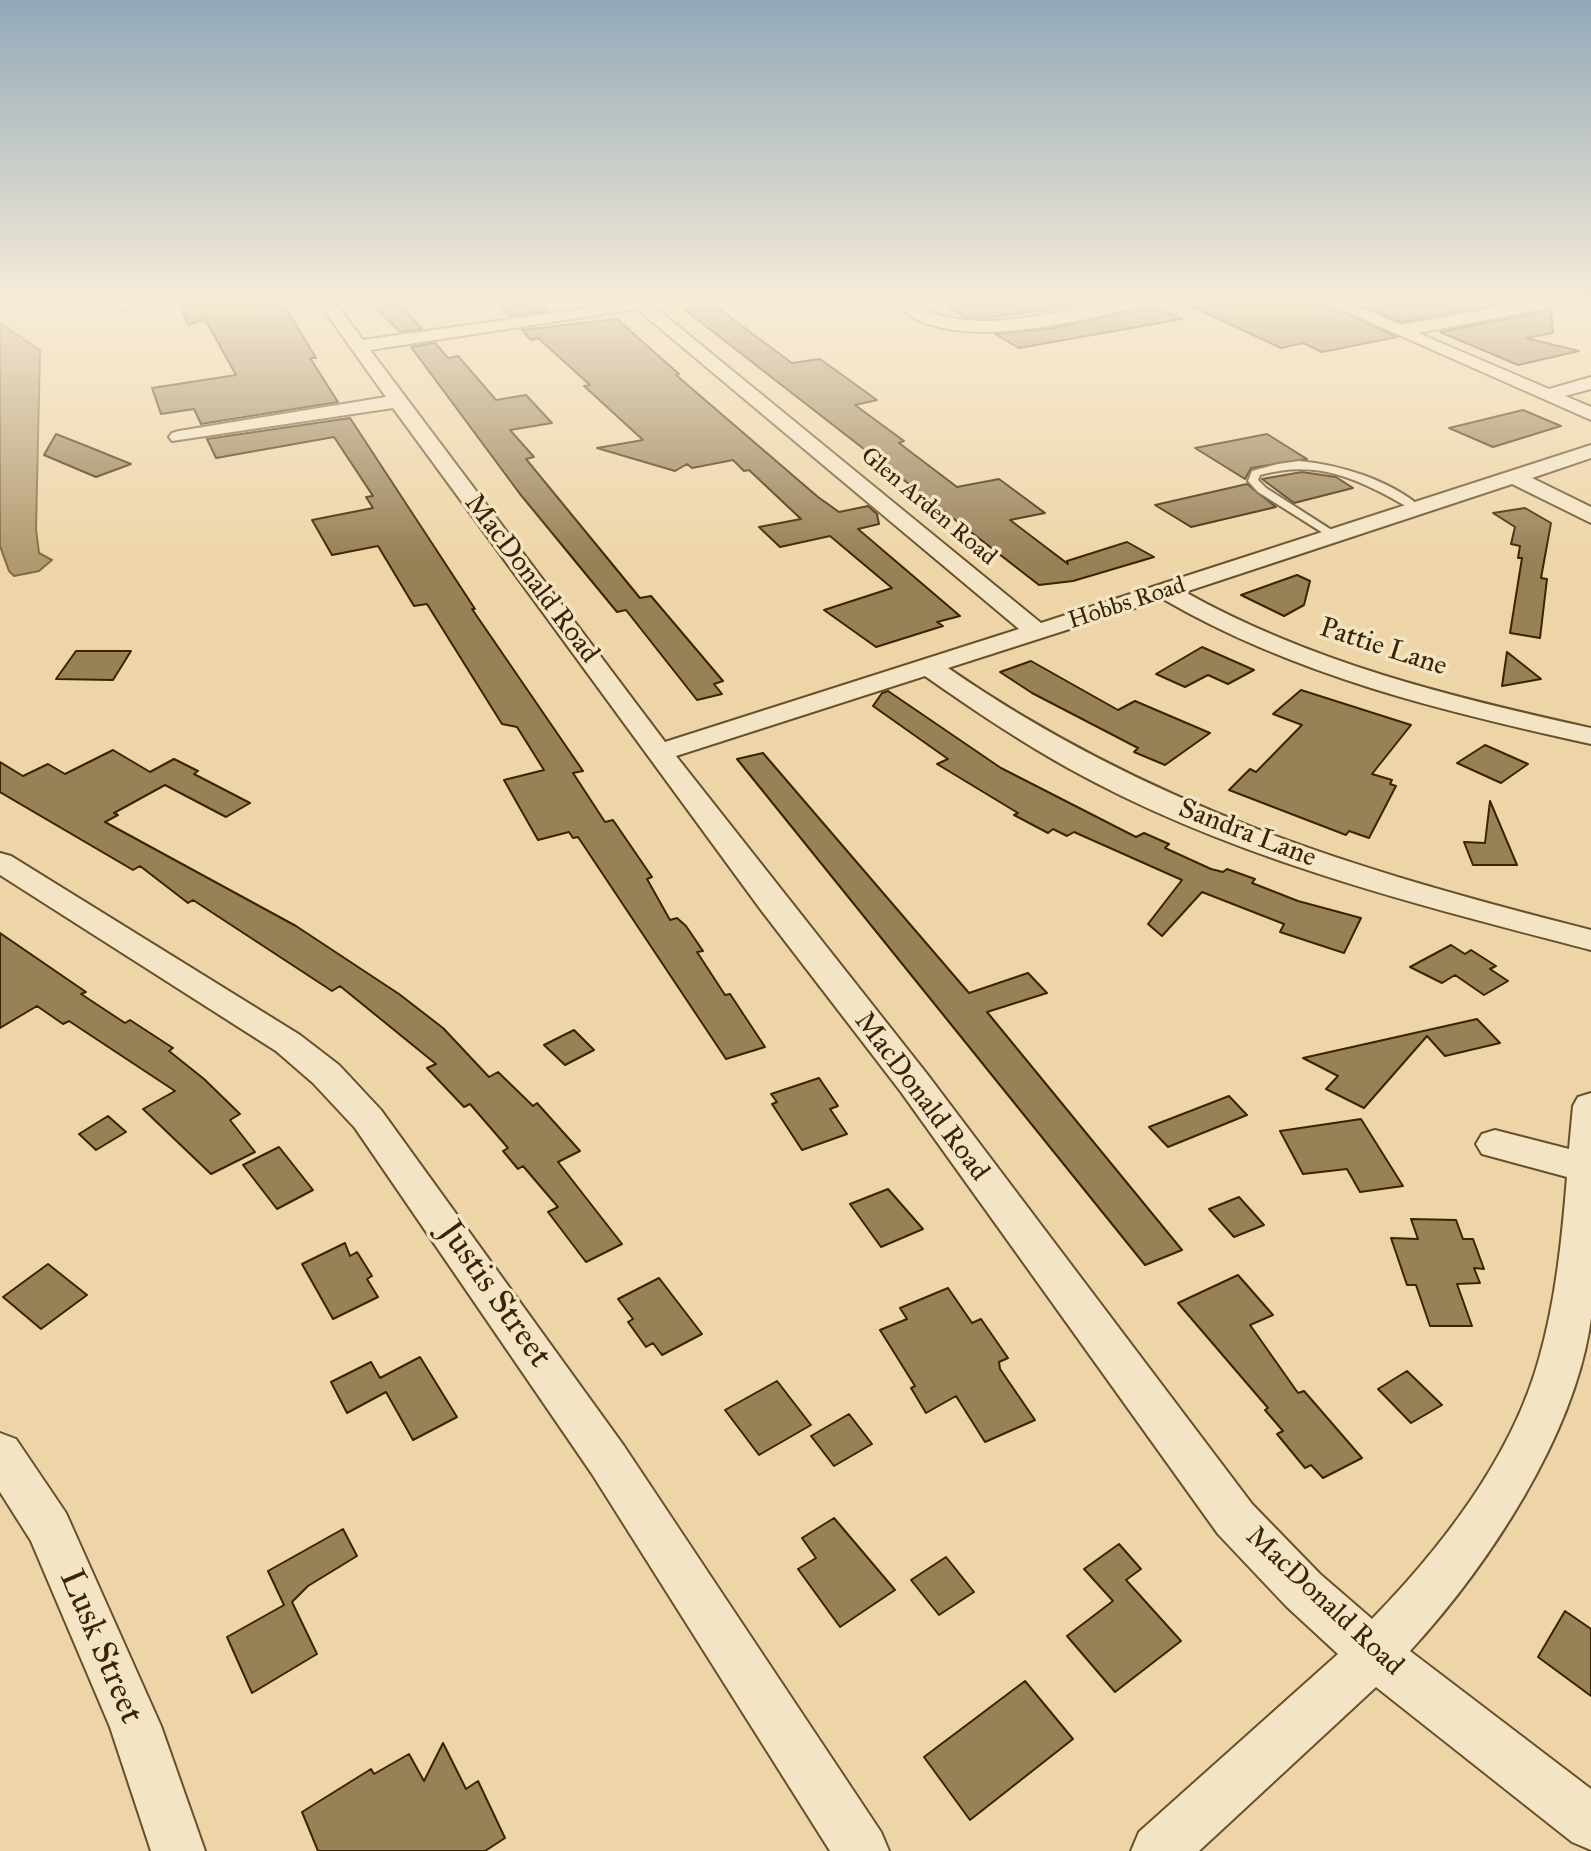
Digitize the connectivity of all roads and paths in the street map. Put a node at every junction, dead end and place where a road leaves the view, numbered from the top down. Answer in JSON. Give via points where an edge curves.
{"nodes":[{"id":1,"x":388,"y":386,"type":"edge"},
{"id":2,"x":740,"y":386,"type":"edge"},
{"id":3,"x":1524,"y":386,"type":"edge"},
{"id":4,"x":1579,"y":386,"type":"edge"},
{"id":5,"x":1547,"y":395,"type":"junction"},
{"id":6,"x":399,"y":401,"type":"junction"},
{"id":7,"x":1591,"y":414,"type":"edge"},
{"id":8,"x":179,"y":437,"type":"dead end"},
{"id":9,"x":1591,"y":451,"type":"edge"},
{"id":10,"x":1512,"y":477,"type":"junction"},
{"id":11,"x":1417,"y":508,"type":"junction"},
{"id":12,"x":1591,"y":516,"type":"edge"},
{"id":13,"x":1335,"y":536,"type":"junction"},
{"id":14,"x":1166,"y":591,"type":"junction"},
{"id":15,"x":1037,"y":632,"type":"junction"},
{"id":16,"x":929,"y":667,"type":"junction"},
{"id":17,"x":1591,"y":736,"type":"edge"},
{"id":18,"x":661,"y":752,"type":"junction"},
{"id":19,"x":0,"y":862,"type":"edge"},
{"id":20,"x":1591,"y":940,"type":"edge"},
{"id":21,"x":1591,"y":1106,"type":"edge"},
{"id":22,"x":1495,"y":1144,"type":"dead end"},
{"id":23,"x":1587,"y":1168,"type":"junction"},
{"id":24,"x":0,"y":1453,"type":"edge"},
{"id":25,"x":1376,"y":1656,"type":"junction"},
{"id":26,"x":1591,"y":1823,"type":"edge"},
{"id":27,"x":178,"y":1851,"type":"edge"},
{"id":28,"x":862,"y":1851,"type":"edge"},
{"id":29,"x":1158,"y":1851,"type":"edge"}],
"edges":[{"from":1,"to":6,"type":"street","name":"MacDonald Road"},
{"from":2,"to":15,"type":"street","name":"Glen Arden Road"},
{"from":3,"to":5,"type":"street"},
{"from":4,"to":5,"type":"street"},
{"from":5,"to":7,"type":"street"},
{"from":6,"to":8,"type":"street"},
{"from":6,"to":18,"type":"street","name":"MacDonald Road"},
{"from":9,"to":10,"type":"street","name":"Hobbs Road"},
{"from":10,"to":11,"type":"street","name":"Hobbs Road"},
{"from":10,"to":12,"type":"street"},
{"from":11,"to":13,"type":"street","name":"Hobbs Road"},
{"from":11,"to":13,"type":"lane","via":[[1339,469],[1287,465],[1256,473],[1253,481],[1262,490]]},
{"from":13,"to":14,"type":"street","name":"Hobbs Road"},
{"from":14,"to":15,"type":"street","name":"Hobbs Road"},
{"from":14,"to":17,"type":"street","name":"Pattie Lane","via":[[1226,623],[1360,678]]},
{"from":15,"to":16,"type":"street","name":"Hobbs Road"},
{"from":16,"to":18,"type":"street","name":"Hobbs Road"},
{"from":16,"to":20,"type":"street","name":"Sandra Lane","via":[[1042,742],[1167,804],[1357,874]]},
{"from":18,"to":25,"type":"street","name":"MacDonald Road","via":[[914,1083],[1235,1519]]},
{"from":19,"to":28,"type":"street","name":"Justis Street","via":[[264,1026],[326,1074],[368,1119],[608,1460]]},
{"from":21,"to":23,"type":"street"},
{"from":22,"to":23,"type":"street"},
{"from":23,"to":25,"type":"street","via":[[1564,1347],[1537,1423],[1498,1501]]},
{"from":24,"to":27,"type":"street","name":"Lusk Street","via":[[49,1528],[135,1726]]},
{"from":25,"to":26,"type":"street","name":"MacDonald Road"},
{"from":25,"to":29,"type":"street"}]}
